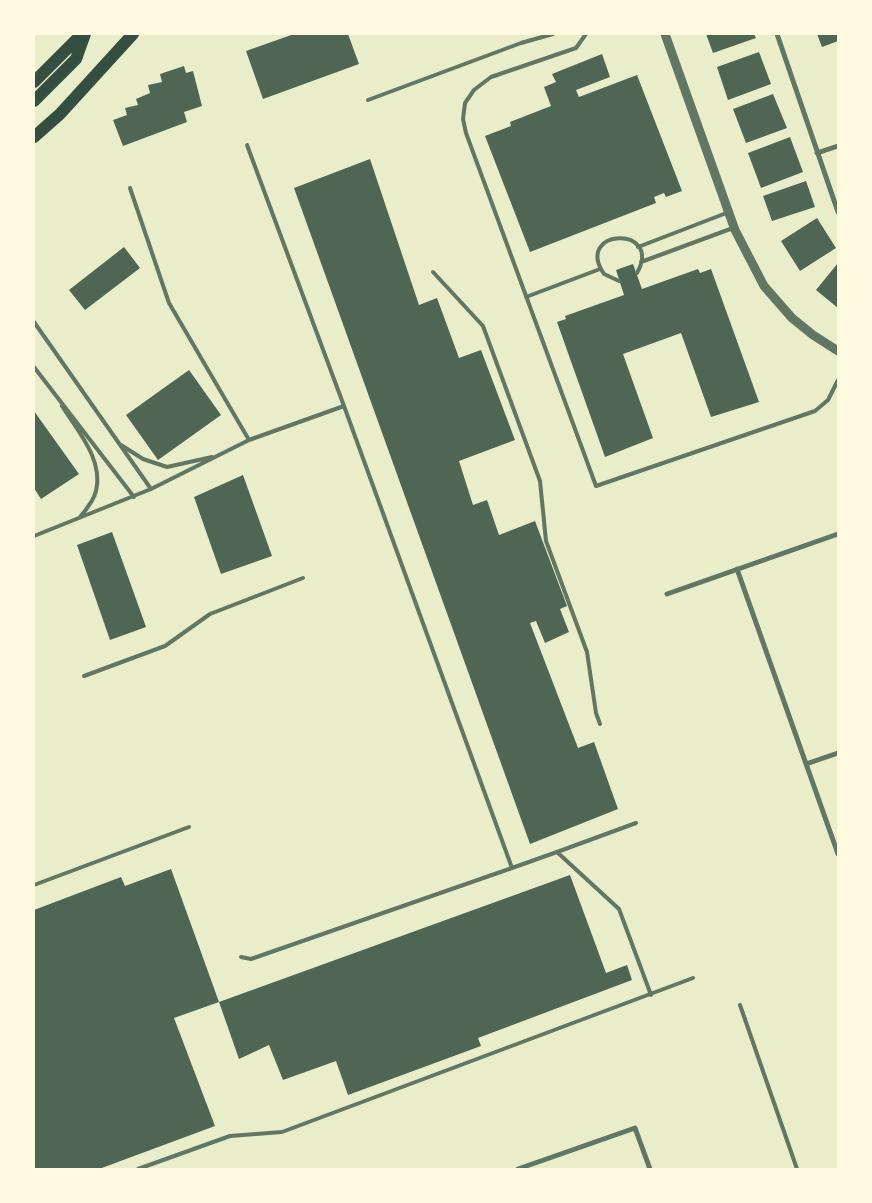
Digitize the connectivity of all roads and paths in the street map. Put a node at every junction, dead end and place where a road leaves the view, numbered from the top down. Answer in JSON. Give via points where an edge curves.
{"nodes":[{"id":1,"x":84,"y":34,"type":"edge"},
{"id":2,"x":133,"y":34,"type":"edge"},
{"id":3,"x":553,"y":34,"type":"edge"},
{"id":4,"x":586,"y":34,"type":"edge"},
{"id":5,"x":665,"y":34,"type":"edge"},
{"id":6,"x":777,"y":34,"type":"edge"},
{"id":7,"x":34,"y":82,"type":"edge"},
{"id":8,"x":34,"y":100,"type":"edge"},
{"id":9,"x":368,"y":100,"type":"dead end"},
{"id":10,"x":34,"y":137,"type":"edge"},
{"id":11,"x":247,"y":145,"type":"dead end"},
{"id":12,"x":838,"y":146,"type":"edge"},
{"id":13,"x":817,"y":153,"type":"junction"},
{"id":14,"x":130,"y":188,"type":"dead end"},
{"id":15,"x":729,"y":212,"type":"junction"},
{"id":16,"x":838,"y":212,"type":"edge"},
{"id":17,"x":734,"y":227,"type":"junction"},
{"id":18,"x":638,"y":247,"type":"junction"},
{"id":19,"x":641,"y":262,"type":"junction"},
{"id":20,"x":600,"y":269,"type":"junction"},
{"id":21,"x":433,"y":272,"type":"dead end"},
{"id":22,"x":637,"y":273,"type":"dead end"},
{"id":23,"x":619,"y":281,"type":"dead end"},
{"id":24,"x":526,"y":297,"type":"junction"},
{"id":25,"x":34,"y":322,"type":"edge"},
{"id":26,"x":838,"y":351,"type":"edge"},
{"id":27,"x":34,"y":367,"type":"edge"},
{"id":28,"x":838,"y":380,"type":"edge"},
{"id":29,"x":52,"y":389,"type":"junction"},
{"id":30,"x":344,"y":406,"type":"junction"},
{"id":31,"x":249,"y":440,"type":"junction"},
{"id":32,"x":119,"y":443,"type":"junction"},
{"id":33,"x":217,"y":456,"type":"junction"},
{"id":34,"x":151,"y":489,"type":"junction"},
{"id":35,"x":134,"y":496,"type":"junction"},
{"id":36,"x":80,"y":518,"type":"junction"},
{"id":37,"x":838,"y":534,"type":"edge"},
{"id":38,"x":34,"y":536,"type":"edge"},
{"id":39,"x":737,"y":569,"type":"junction"},
{"id":40,"x":303,"y":578,"type":"dead end"},
{"id":41,"x":667,"y":594,"type":"dead end"},
{"id":42,"x":84,"y":676,"type":"dead end"},
{"id":43,"x":600,"y":724,"type":"dead end"},
{"id":44,"x":838,"y":753,"type":"edge"},
{"id":45,"x":806,"y":764,"type":"junction"},
{"id":46,"x":636,"y":823,"type":"dead end"},
{"id":47,"x":189,"y":827,"type":"dead end"},
{"id":48,"x":557,"y":852,"type":"junction"},
{"id":49,"x":838,"y":854,"type":"edge"},
{"id":50,"x":512,"y":868,"type":"junction"},
{"id":51,"x":34,"y":886,"type":"edge"},
{"id":52,"x":241,"y":957,"type":"dead end"},
{"id":53,"x":693,"y":978,"type":"dead end"},
{"id":54,"x":651,"y":995,"type":"junction"},
{"id":55,"x":740,"y":1005,"type":"dead end"},
{"id":56,"x":138,"y":1169,"type":"edge"},
{"id":57,"x":518,"y":1169,"type":"edge"},
{"id":58,"x":650,"y":1169,"type":"edge"},
{"id":59,"x":796,"y":1169,"type":"edge"}],
"edges":[{"from":1,"to":7,"type":"main road"},
{"from":1,"to":8,"type":"main road","via":[[76,60]]},
{"from":2,"to":10,"type":"main road","via":[[60,114]]},
{"from":3,"to":9,"type":"lane"},
{"from":4,"to":24,"type":"lane","via":[[576,48],[492,76],[474,90],[465,103],[463,119],[466,133]]},
{"from":5,"to":15,"type":"street"},
{"from":6,"to":13,"type":"street"},
{"from":11,"to":30,"type":"lane"},
{"from":12,"to":13,"type":"street"},
{"from":13,"to":16,"type":"street"},
{"from":14,"to":31,"type":"lane","via":[[168,303]]},
{"from":15,"to":17,"type":"street"},
{"from":15,"to":18,"type":"lane"},
{"from":17,"to":19,"type":"lane"},
{"from":17,"to":26,"type":"street","via":[[764,286],[792,318]]},
{"from":18,"to":19,"type":"lane"},
{"from":18,"to":20,"type":"lane","via":[[627,238],[612,238],[598,254]]},
{"from":19,"to":22,"type":"lane"},
{"from":20,"to":23,"type":"lane"},
{"from":20,"to":24,"type":"lane"},
{"from":21,"to":43,"type":"lane","via":[[482,326],[540,481],[546,541],[587,652]]},
{"from":24,"to":28,"type":"lane","via":[[596,486],[815,411],[828,400]]},
{"from":25,"to":32,"type":"lane"},
{"from":27,"to":29,"type":"lane"},
{"from":29,"to":35,"type":"lane"},
{"from":29,"to":36,"type":"lane","via":[[94,456],[98,476],[96,492]]},
{"from":30,"to":31,"type":"lane"},
{"from":30,"to":50,"type":"lane"},
{"from":31,"to":33,"type":"lane"},
{"from":32,"to":33,"type":"lane","via":[[143,459],[167,467]]},
{"from":32,"to":34,"type":"lane"},
{"from":33,"to":34,"type":"lane"},
{"from":34,"to":35,"type":"lane"},
{"from":35,"to":36,"type":"lane"},
{"from":36,"to":38,"type":"lane"},
{"from":37,"to":39,"type":"street"},
{"from":39,"to":41,"type":"street"},
{"from":39,"to":45,"type":"street"},
{"from":40,"to":42,"type":"lane","via":[[210,614],[165,646]]},
{"from":44,"to":45,"type":"street"},
{"from":45,"to":49,"type":"street"},
{"from":46,"to":48,"type":"lane"},
{"from":47,"to":51,"type":"lane"},
{"from":48,"to":50,"type":"lane"},
{"from":48,"to":54,"type":"lane","via":[[618,909]]},
{"from":50,"to":52,"type":"lane","via":[[251,960]]},
{"from":53,"to":54,"type":"lane"},
{"from":54,"to":56,"type":"lane","via":[[282,1132],[230,1136]]},
{"from":55,"to":59,"type":"lane"},
{"from":57,"to":58,"type":"street","via":[[635,1128]]}]}
